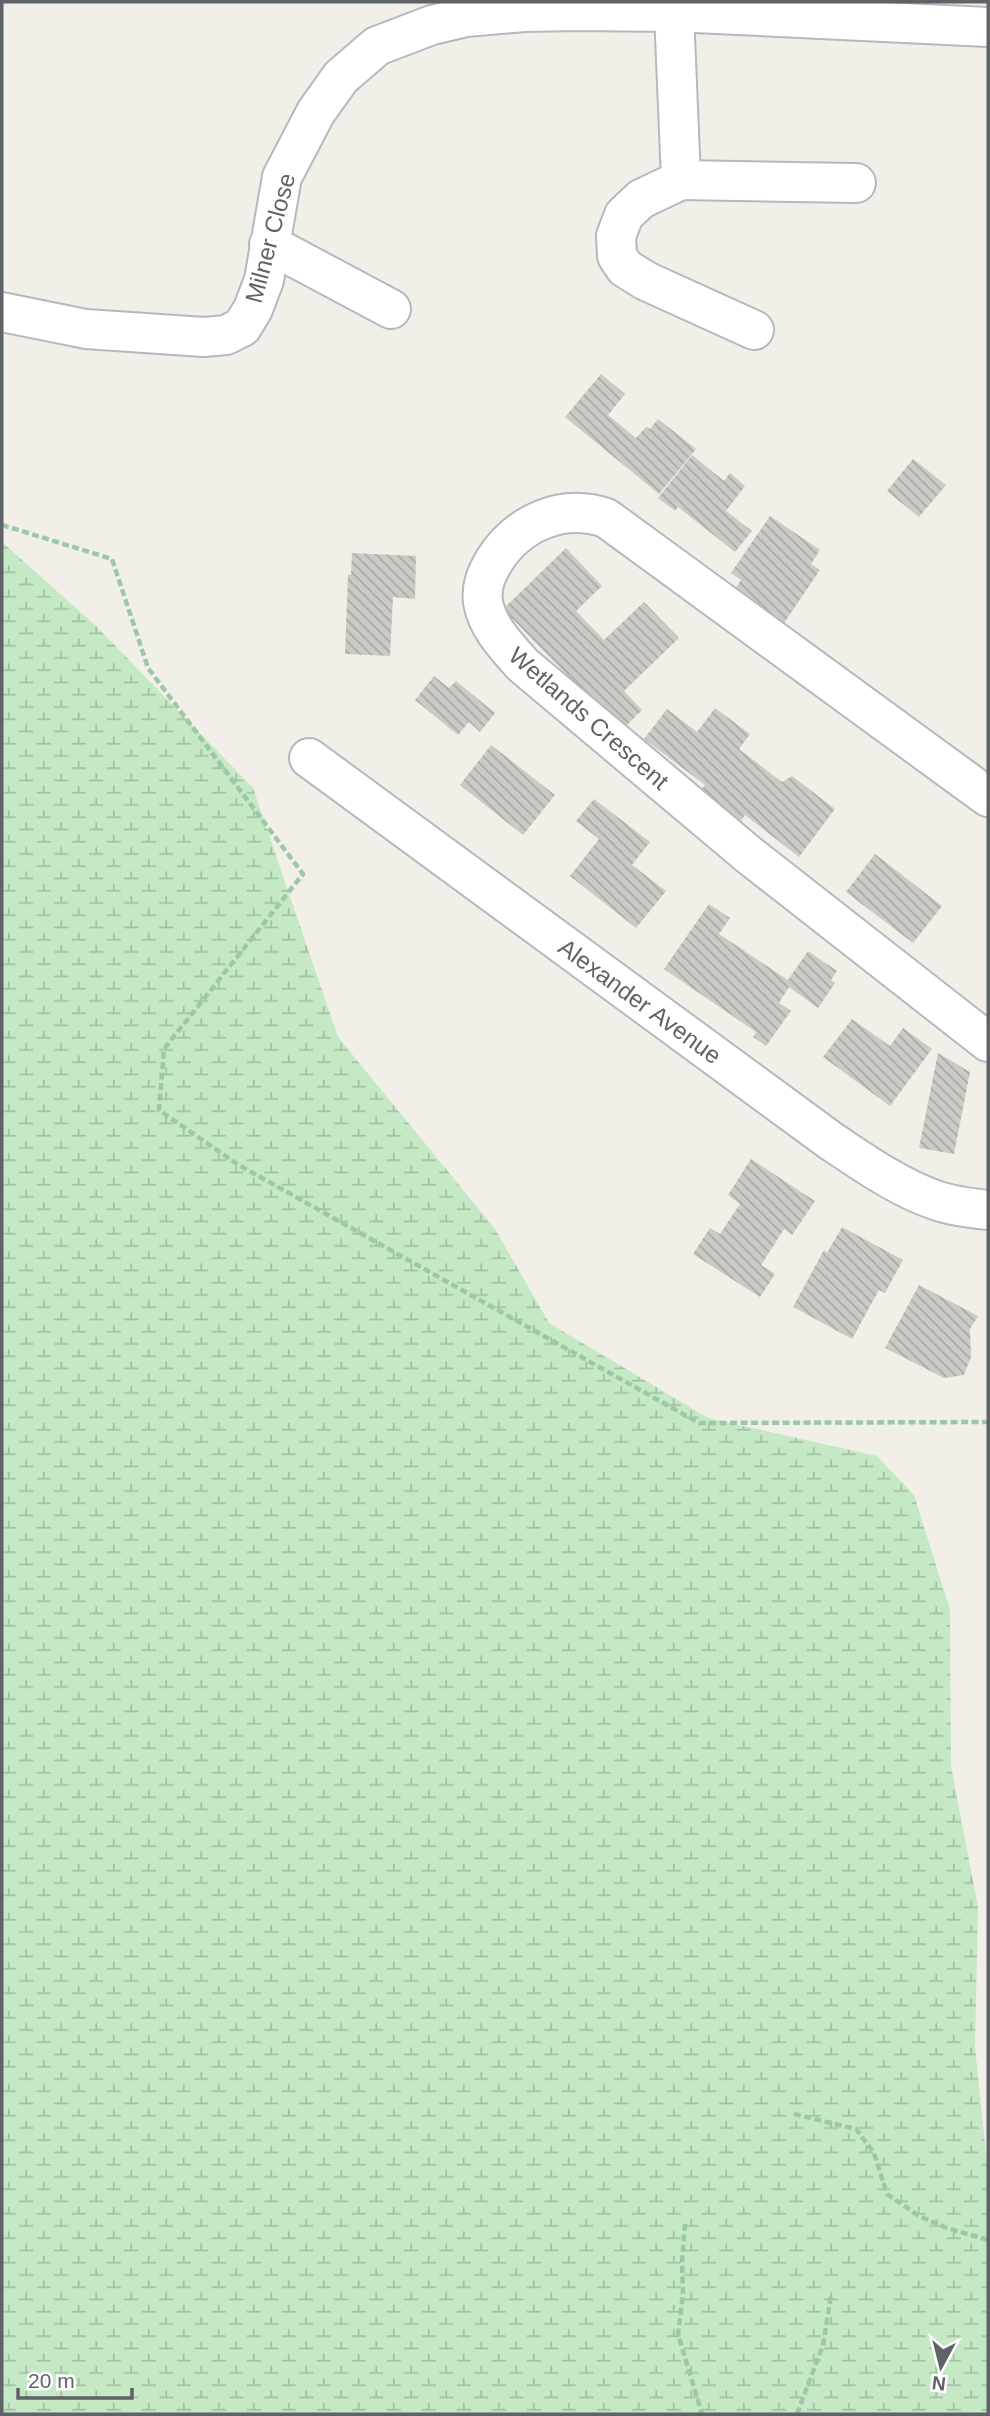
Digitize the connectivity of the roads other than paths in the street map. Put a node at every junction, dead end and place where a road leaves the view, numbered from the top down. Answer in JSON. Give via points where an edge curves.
{"nodes":[{"id":1,"x":674,"y":12,"type":"junction"},
{"id":2,"x":988,"y":27,"type":"edge"},
{"id":3,"x":681,"y":180,"type":"junction"},
{"id":4,"x":856,"y":183,"type":"dead end"},
{"id":5,"x":269,"y":244,"type":"junction"},
{"id":6,"x":391,"y":309,"type":"dead end"},
{"id":7,"x":2,"y":312,"type":"edge"},
{"id":8,"x":754,"y":330,"type":"dead end"},
{"id":9,"x":309,"y":758,"type":"dead end"},
{"id":10,"x":988,"y":797,"type":"edge"},
{"id":11,"x":988,"y":1042,"type":"edge"},
{"id":12,"x":988,"y":1210,"type":"edge"}],
"edges":[{"from":1,"to":2,"type":"street","name":"Milner Close"},
{"from":1,"to":3,"type":"street"},
{"from":1,"to":5,"type":"street","name":"Milner Close","via":[[524,12],[467,17],[377,46],[341,77],[316,112],[282,177]]},
{"from":3,"to":4,"type":"street"},
{"from":3,"to":8,"type":"street","via":[[631,207],[618,229],[617,256],[625,268],[646,281]]},
{"from":5,"to":6,"type":"street"},
{"from":5,"to":7,"type":"street","name":"Milner Close","via":[[264,280],[253,309],[242,327],[226,335],[86,329]]},
{"from":9,"to":12,"type":"street","name":"Alexander Avenue","via":[[831,1141],[916,1192]]},
{"from":10,"to":11,"type":"street","name":"Wetlands Crescent","via":[[606,518],[575,512],[535,522],[512,539],[487,573],[482,591],[486,615],[523,665],[749,855]]}]}
